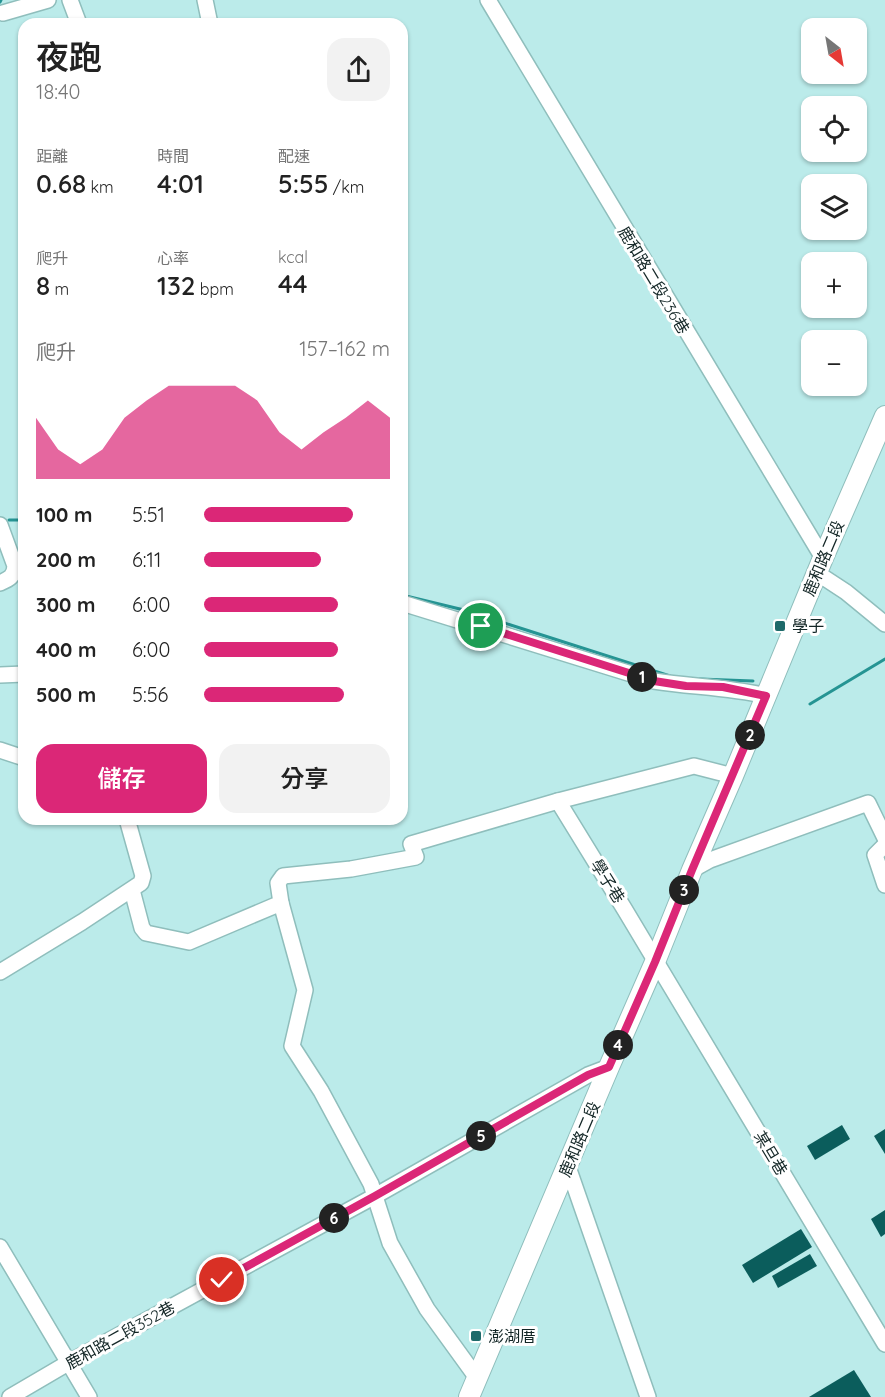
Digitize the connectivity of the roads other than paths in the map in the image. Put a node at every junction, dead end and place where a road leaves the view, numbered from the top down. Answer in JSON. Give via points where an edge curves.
{"nodes":[{"id":1,"x":48,"y":0,"type":"edge"},
{"id":2,"x":70,"y":0,"type":"edge"},
{"id":3,"x":205,"y":0,"type":"edge"},
{"id":4,"x":488,"y":0,"type":"edge"},
{"id":5,"x":4,"y":11,"type":"edge"},
{"id":6,"x":77,"y":18,"type":"edge"},
{"id":7,"x":209,"y":18,"type":"edge"},
{"id":8,"x":885,"y":416,"type":"edge"},
{"id":9,"x":0,"y":525,"type":"edge"},
{"id":10,"x":820,"y":565,"type":"junction"},
{"id":11,"x":0,"y":583,"type":"edge"},
{"id":12,"x":408,"y":605,"type":"edge"},
{"id":13,"x":885,"y":624,"type":"edge"},
{"id":14,"x":18,"y":674,"type":"edge"},
{"id":15,"x":0,"y":675,"type":"edge"},
{"id":16,"x":766,"y":696,"type":"junction"},
{"id":17,"x":0,"y":750,"type":"edge"},
{"id":18,"x":18,"y":756,"type":"edge"},
{"id":19,"x":733,"y":776,"type":"junction"},
{"id":20,"x":558,"y":801,"type":"junction"},
{"id":21,"x":129,"y":825,"type":"edge"},
{"id":22,"x":885,"y":838,"type":"edge"},
{"id":23,"x":885,"y":845,"type":"edge"},
{"id":24,"x":692,"y":870,"type":"junction"},
{"id":25,"x":885,"y":885,"type":"edge"},
{"id":26,"x":132,"y":890,"type":"junction"},
{"id":27,"x":281,"y":903,"type":"junction"},
{"id":28,"x":655,"y":962,"type":"junction"},
{"id":29,"x":0,"y":972,"type":"edge"},
{"id":30,"x":609,"y":1067,"type":"junction"},
{"id":31,"x":568,"y":1167,"type":"junction"},
{"id":32,"x":375,"y":1196,"type":"junction"},
{"id":33,"x":0,"y":1247,"type":"edge"},
{"id":34,"x":885,"y":1344,"type":"edge"},
{"id":35,"x":68,"y":1363,"type":"junction"},
{"id":36,"x":477,"y":1378,"type":"junction"},
{"id":37,"x":10,"y":1397,"type":"edge"},
{"id":38,"x":89,"y":1397,"type":"edge"},
{"id":39,"x":469,"y":1397,"type":"edge"},
{"id":40,"x":648,"y":1397,"type":"edge"}],
"edges":[{"from":1,"to":5,"type":"street"},
{"from":2,"to":6,"type":"street"},
{"from":3,"to":7,"type":"street"},
{"from":4,"to":10,"type":"street","name":"鹿和路二段236巷"},
{"from":8,"to":10,"type":"main road","name":"鹿和路二段"},
{"from":9,"to":11,"type":"street","via":[[15,566],[10,579]]},
{"from":10,"to":13,"type":"street"},
{"from":10,"to":16,"type":"main road","name":"鹿和路二段"},
{"from":12,"to":16,"type":"street","via":[[654,681],[723,687]]},
{"from":14,"to":15,"type":"street"},
{"from":16,"to":19,"type":"main road","name":"鹿和路二段"},
{"from":17,"to":18,"type":"street"},
{"from":19,"to":20,"type":"street","via":[[694,766]]},
{"from":19,"to":24,"type":"main road","name":"鹿和路二段"},
{"from":20,"to":27,"type":"street","via":[[411,844],[416,857],[283,876],[278,883]]},
{"from":20,"to":28,"type":"street","name":"學子巷"},
{"from":21,"to":26,"type":"street","via":[[143,876]]},
{"from":22,"to":24,"type":"street","via":[[868,803]]},
{"from":23,"to":25,"type":"street","via":[[875,855]]},
{"from":24,"to":28,"type":"main road","name":"鹿和路二段"},
{"from":26,"to":27,"type":"street","via":[[146,933],[189,942]]},
{"from":26,"to":29,"type":"street"},
{"from":27,"to":32,"type":"street","via":[[305,990],[292,1046],[321,1091]]},
{"from":28,"to":30,"type":"main road","name":"鹿和路二段"},
{"from":28,"to":34,"type":"street","name":"某旦巷"},
{"from":30,"to":31,"type":"main road","name":"鹿和路二段"},
{"from":30,"to":32,"type":"street","name":"鹿和路二段352巷","via":[[588,1075]]},
{"from":31,"to":36,"type":"main road","name":"鹿和路二段"},
{"from":31,"to":40,"type":"street"},
{"from":32,"to":35,"type":"street","name":"鹿和路二段352巷"},
{"from":32,"to":36,"type":"street","via":[[390,1243],[427,1309]]},
{"from":33,"to":35,"type":"street"},
{"from":35,"to":37,"type":"street","name":"鹿和路二段352巷"},
{"from":35,"to":38,"type":"street"},
{"from":36,"to":39,"type":"main road","name":"鹿和路二段"}]}
